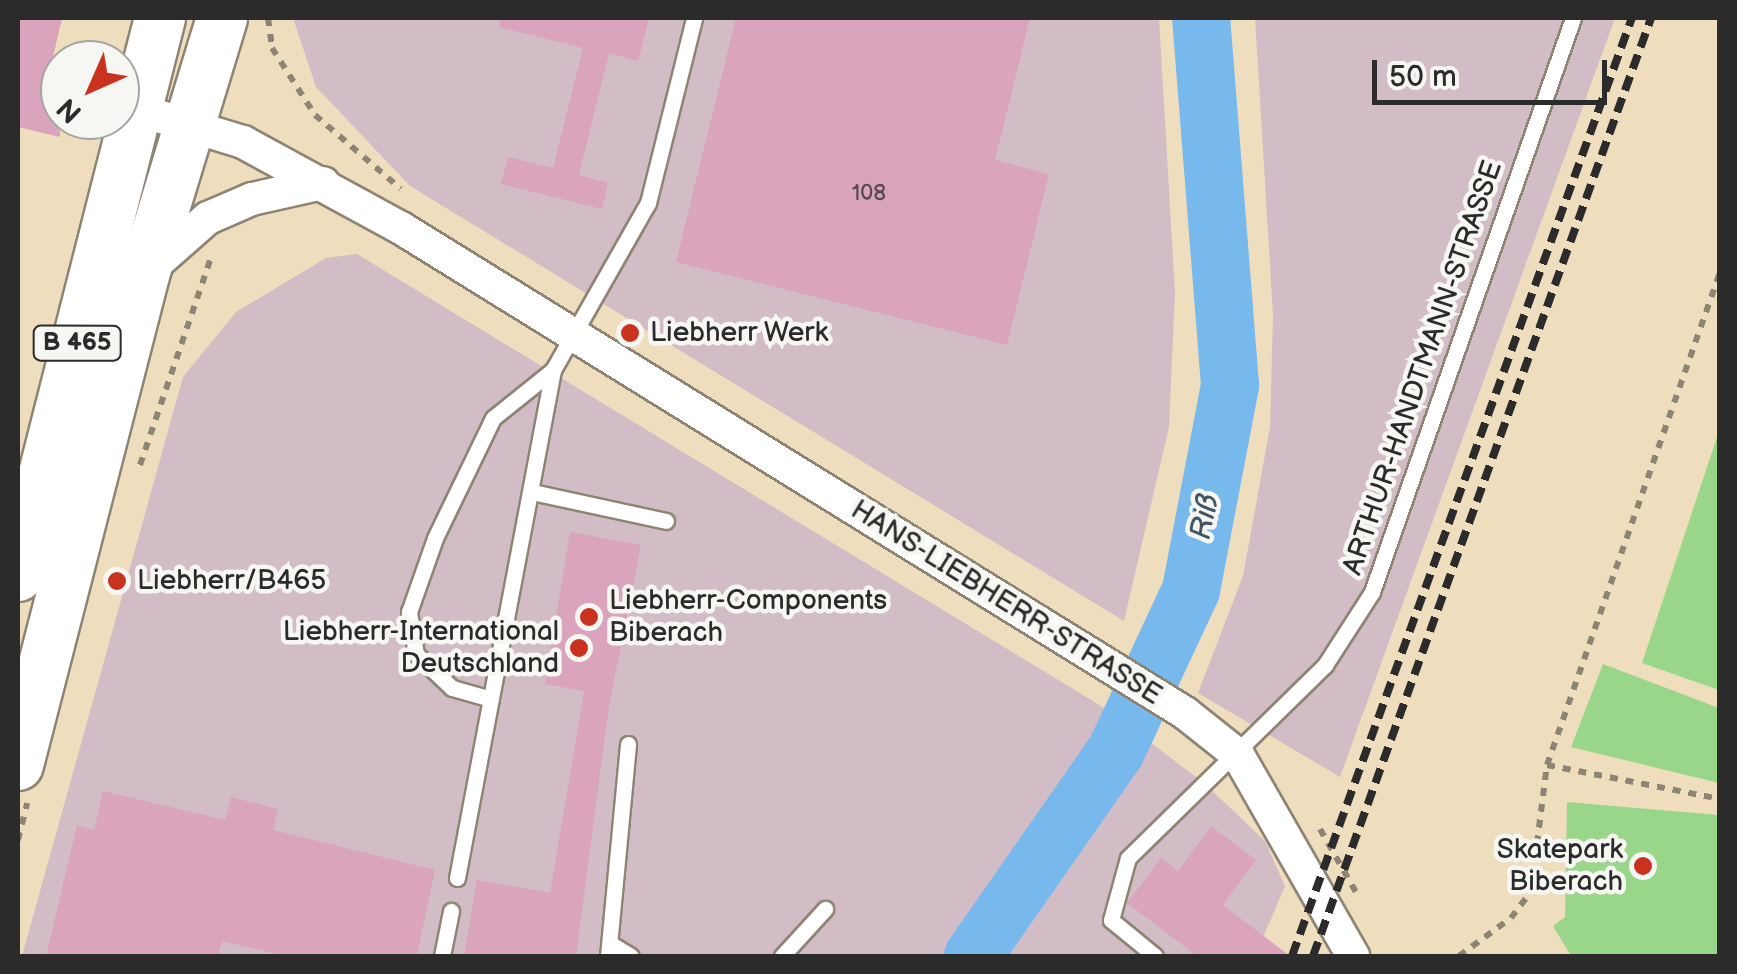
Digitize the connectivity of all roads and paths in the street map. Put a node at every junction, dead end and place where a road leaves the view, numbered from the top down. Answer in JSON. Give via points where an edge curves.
{"nodes":[{"id":1,"x":160,"y":18,"type":"edge"},
{"id":2,"x":222,"y":18,"type":"edge"},
{"id":3,"x":268,"y":18,"type":"edge"},
{"id":4,"x":694,"y":18,"type":"edge"},
{"id":5,"x":1574,"y":18,"type":"edge"},
{"id":6,"x":272,"y":48,"type":"dead end"},
{"id":7,"x":140,"y":92,"type":"edge"},
{"id":8,"x":140,"y":111,"type":"edge"},
{"id":9,"x":190,"y":126,"type":"junction"},
{"id":10,"x":127,"y":140,"type":"edge"},
{"id":11,"x":323,"y":183,"type":"junction"},
{"id":12,"x":1720,"y":272,"type":"edge"},
{"id":13,"x":144,"y":275,"type":"junction"},
{"id":14,"x":573,"y":335,"type":"junction"},
{"id":15,"x":553,"y":370,"type":"junction"},
{"id":16,"x":532,"y":492,"type":"junction"},
{"id":17,"x":666,"y":520,"type":"dead end"},
{"id":18,"x":18,"y":576,"type":"edge"},
{"id":19,"x":491,"y":699,"type":"junction"},
{"id":20,"x":628,"y":744,"type":"dead end"},
{"id":21,"x":1238,"y":755,"type":"junction"},
{"id":22,"x":18,"y":765,"type":"edge"},
{"id":23,"x":1547,"y":765,"type":"junction"},
{"id":24,"x":1720,"y":799,"type":"edge"},
{"id":25,"x":457,"y":878,"type":"dead end"},
{"id":26,"x":825,"y":909,"type":"dead end"},
{"id":27,"x":451,"y":910,"type":"dead end"},
{"id":28,"x":610,"y":950,"type":"edge"},
{"id":29,"x":442,"y":956,"type":"edge"},
{"id":30,"x":631,"y":956,"type":"edge"},
{"id":31,"x":782,"y":956,"type":"edge"},
{"id":32,"x":1155,"y":956,"type":"edge"},
{"id":33,"x":1353,"y":956,"type":"edge"},
{"id":34,"x":1459,"y":956,"type":"edge"}],
"edges":[{"from":1,"to":7,"type":"main road","number":"B 465"},
{"from":2,"to":9,"type":"main road","number":"B 465"},
{"from":3,"to":6,"type":"path"},
{"from":4,"to":14,"type":"lane","via":[[648,203]]},
{"from":5,"to":21,"type":"lane","name":"ARTHUR-HANDTMANN-STRASSE","via":[[1372,592],[1326,665]]},
{"from":8,"to":9,"type":"street","name":"HANS-LIEBHERR-STRASSE"},
{"from":9,"to":11,"type":"street","name":"HANS-LIEBHERR-STRASSE","via":[[243,142]]},
{"from":9,"to":13,"type":"main road","number":"B 465"},
{"from":10,"to":18,"type":"main road","number":"B 465"},
{"from":11,"to":13,"type":"street","via":[[208,218]]},
{"from":11,"to":14,"type":"street","name":"HANS-LIEBHERR-STRASSE"},
{"from":12,"to":23,"type":"path"},
{"from":13,"to":22,"type":"main road","number":"B 465"},
{"from":14,"to":15,"type":"lane"},
{"from":14,"to":21,"type":"street","name":"HANS-LIEBHERR-STRASSE","via":[[1185,713]]},
{"from":15,"to":16,"type":"lane"},
{"from":15,"to":19,"type":"lane","via":[[492,418],[435,538],[409,612],[416,654],[452,688]]},
{"from":16,"to":17,"type":"lane"},
{"from":16,"to":19,"type":"lane"},
{"from":19,"to":25,"type":"lane"},
{"from":20,"to":28,"type":"lane"},
{"from":21,"to":32,"type":"lane","name":"ARTHUR-HANDTMANN-STRASSE","via":[[1128,858],[1111,920]]},
{"from":21,"to":33,"type":"street","name":"HANS-LIEBHERR-STRASSE"},
{"from":23,"to":24,"type":"path"},
{"from":23,"to":34,"type":"path","via":[[1531,892],[1512,918]]},
{"from":26,"to":31,"type":"lane"},
{"from":27,"to":29,"type":"lane"},
{"from":28,"to":30,"type":"lane"}]}
